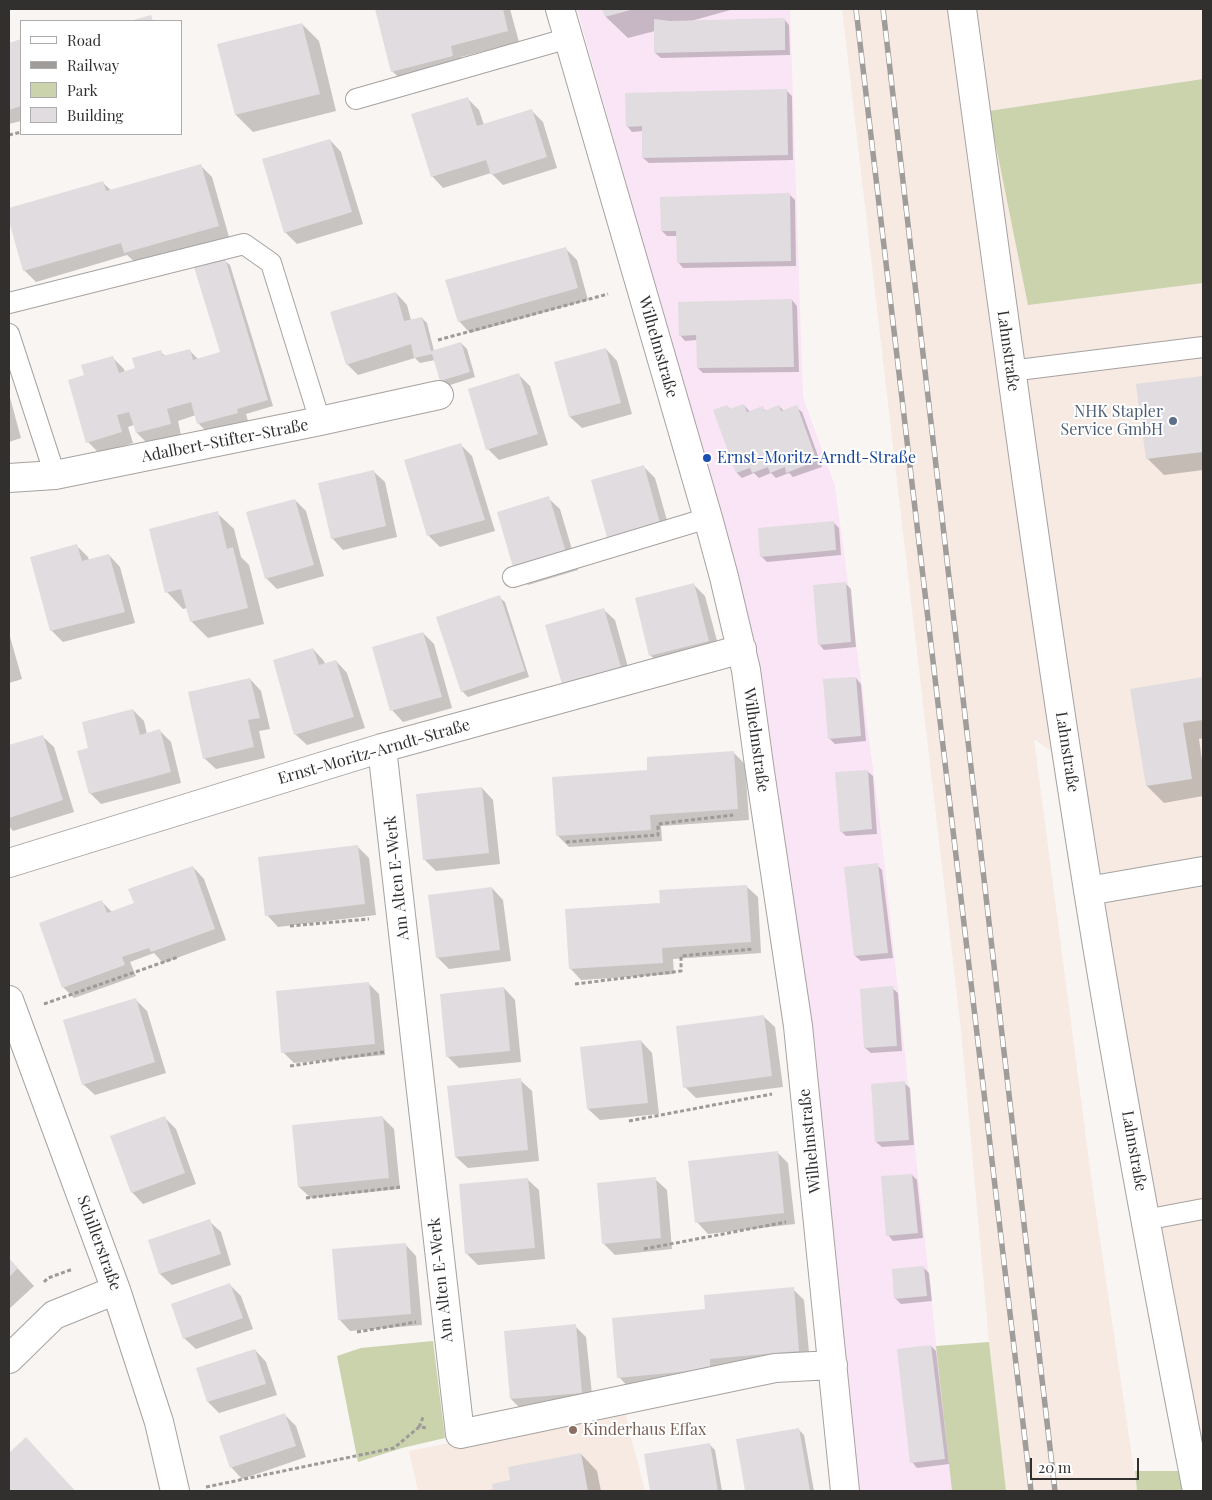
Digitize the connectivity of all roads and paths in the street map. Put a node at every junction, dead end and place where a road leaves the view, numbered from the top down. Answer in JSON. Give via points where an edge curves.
{"nodes":[{"id":1,"x":560,"y":9,"type":"edge"},
{"id":2,"x":962,"y":9,"type":"edge"},
{"id":3,"x":569,"y":38,"type":"junction"},
{"id":4,"x":356,"y":99,"type":"dead end"},
{"id":5,"x":640,"y":286,"type":"junction"},
{"id":6,"x":9,"y":303,"type":"edge"},
{"id":7,"x":9,"y":334,"type":"edge"},
{"id":8,"x":438,"y":340,"type":"dead end"},
{"id":9,"x":1203,"y":347,"type":"edge"},
{"id":10,"x":1010,"y":371,"type":"junction"},
{"id":11,"x":439,"y":395,"type":"dead end"},
{"id":12,"x":320,"y":421,"type":"junction"},
{"id":13,"x":55,"y":475,"type":"junction"},
{"id":14,"x":9,"y":478,"type":"edge"},
{"id":15,"x":708,"y":518,"type":"junction"},
{"id":16,"x":513,"y":577,"type":"dead end"},
{"id":17,"x":742,"y":649,"type":"junction"},
{"id":18,"x":382,"y":748,"type":"junction"},
{"id":19,"x":766,"y":811,"type":"junction"},
{"id":20,"x":566,"y":842,"type":"dead end"},
{"id":21,"x":9,"y":863,"type":"edge"},
{"id":22,"x":1203,"y":871,"type":"edge"},
{"id":23,"x":1088,"y":891,"type":"junction"},
{"id":24,"x":401,"y":916,"type":"junction"},
{"id":25,"x":290,"y":926,"type":"dead end"},
{"id":26,"x":786,"y":946,"type":"junction"},
{"id":27,"x":178,"y":957,"type":"dead end"},
{"id":28,"x":575,"y":984,"type":"dead end"},
{"id":29,"x":12,"y":1007,"type":"edge"},
{"id":30,"x":415,"y":1048,"type":"junction"},
{"id":31,"x":290,"y":1066,"type":"dead end"},
{"id":32,"x":804,"y":1088,"type":"junction"},
{"id":33,"x":629,"y":1121,"type":"dead end"},
{"id":34,"x":431,"y":1183,"type":"junction"},
{"id":35,"x":306,"y":1198,"type":"dead end"},
{"id":36,"x":1203,"y":1209,"type":"edge"},
{"id":37,"x":818,"y":1216,"type":"junction"},
{"id":38,"x":1146,"y":1220,"type":"junction"},
{"id":39,"x":644,"y":1249,"type":"dead end"},
{"id":40,"x":116,"y":1290,"type":"junction"},
{"id":41,"x":446,"y":1318,"type":"junction"},
{"id":42,"x":357,"y":1332,"type":"dead end"},
{"id":43,"x":9,"y":1359,"type":"edge"},
{"id":44,"x":833,"y":1364,"type":"junction"},
{"id":45,"x":460,"y":1434,"type":"junction"},
{"id":46,"x":202,"y":1487,"type":"dead end"},
{"id":47,"x":175,"y":1491,"type":"edge"},
{"id":48,"x":845,"y":1491,"type":"edge"},
{"id":49,"x":1197,"y":1491,"type":"edge"}],
"edges":[{"from":1,"to":3,"type":"street","name":"Wilhelmstraße"},
{"from":2,"to":10,"type":"street","name":"Lahnstraße"},
{"from":3,"to":4,"type":"lane"},
{"from":3,"to":5,"type":"street","name":"Wilhelmstraße"},
{"from":5,"to":8,"type":"path"},
{"from":5,"to":15,"type":"street","name":"Wilhelmstraße"},
{"from":6,"to":12,"type":"lane","via":[[244,244],[271,263]]},
{"from":7,"to":13,"type":"lane"},
{"from":9,"to":10,"type":"lane"},
{"from":10,"to":23,"type":"street","name":"Lahnstraße"},
{"from":11,"to":12,"type":"street","name":"Adalbert-Stifter-Straße"},
{"from":12,"to":13,"type":"street","name":"Adalbert-Stifter-Straße"},
{"from":13,"to":14,"type":"street","name":"Adalbert-Stifter-Straße"},
{"from":15,"to":16,"type":"lane"},
{"from":15,"to":17,"type":"street","name":"Wilhelmstraße"},
{"from":17,"to":18,"type":"street","name":"Ernst-Moritz-Arndt-Straße"},
{"from":17,"to":19,"type":"street","name":"Wilhelmstraße"},
{"from":18,"to":21,"type":"street","name":"Ernst-Moritz-Arndt-Straße"},
{"from":18,"to":24,"type":"street","name":"Am Alten E-Werk"},
{"from":19,"to":20,"type":"path","via":[[658,824],[658,835]]},
{"from":19,"to":26,"type":"street","name":"Wilhelmstraße"},
{"from":22,"to":23,"type":"street"},
{"from":23,"to":38,"type":"street","name":"Lahnstraße"},
{"from":24,"to":25,"type":"path"},
{"from":24,"to":30,"type":"street","name":"Am Alten E-Werk"},
{"from":26,"to":28,"type":"path","via":[[681,956],[681,971]]},
{"from":26,"to":32,"type":"street","name":"Wilhelmstraße"},
{"from":27,"to":29,"type":"path"},
{"from":29,"to":40,"type":"street","name":"Schillerstraße"},
{"from":30,"to":31,"type":"path"},
{"from":30,"to":34,"type":"street","name":"Am Alten E-Werk"},
{"from":32,"to":33,"type":"path"},
{"from":32,"to":37,"type":"street","name":"Wilhelmstraße"},
{"from":34,"to":35,"type":"path"},
{"from":34,"to":41,"type":"street","name":"Am Alten E-Werk"},
{"from":36,"to":38,"type":"lane"},
{"from":37,"to":39,"type":"path"},
{"from":37,"to":44,"type":"street","name":"Wilhelmstraße"},
{"from":38,"to":49,"type":"street","name":"Lahnstraße"},
{"from":40,"to":43,"type":"street","via":[[54,1315]]},
{"from":40,"to":47,"type":"street","name":"Schillerstraße","via":[[159,1422]]},
{"from":41,"to":42,"type":"path"},
{"from":41,"to":45,"type":"street","name":"Am Alten E-Werk"},
{"from":44,"to":45,"type":"street","via":[[775,1368]]},
{"from":44,"to":48,"type":"street","name":"Wilhelmstraße"},
{"from":45,"to":46,"type":"path","via":[[419,1427],[394,1448]]}]}
